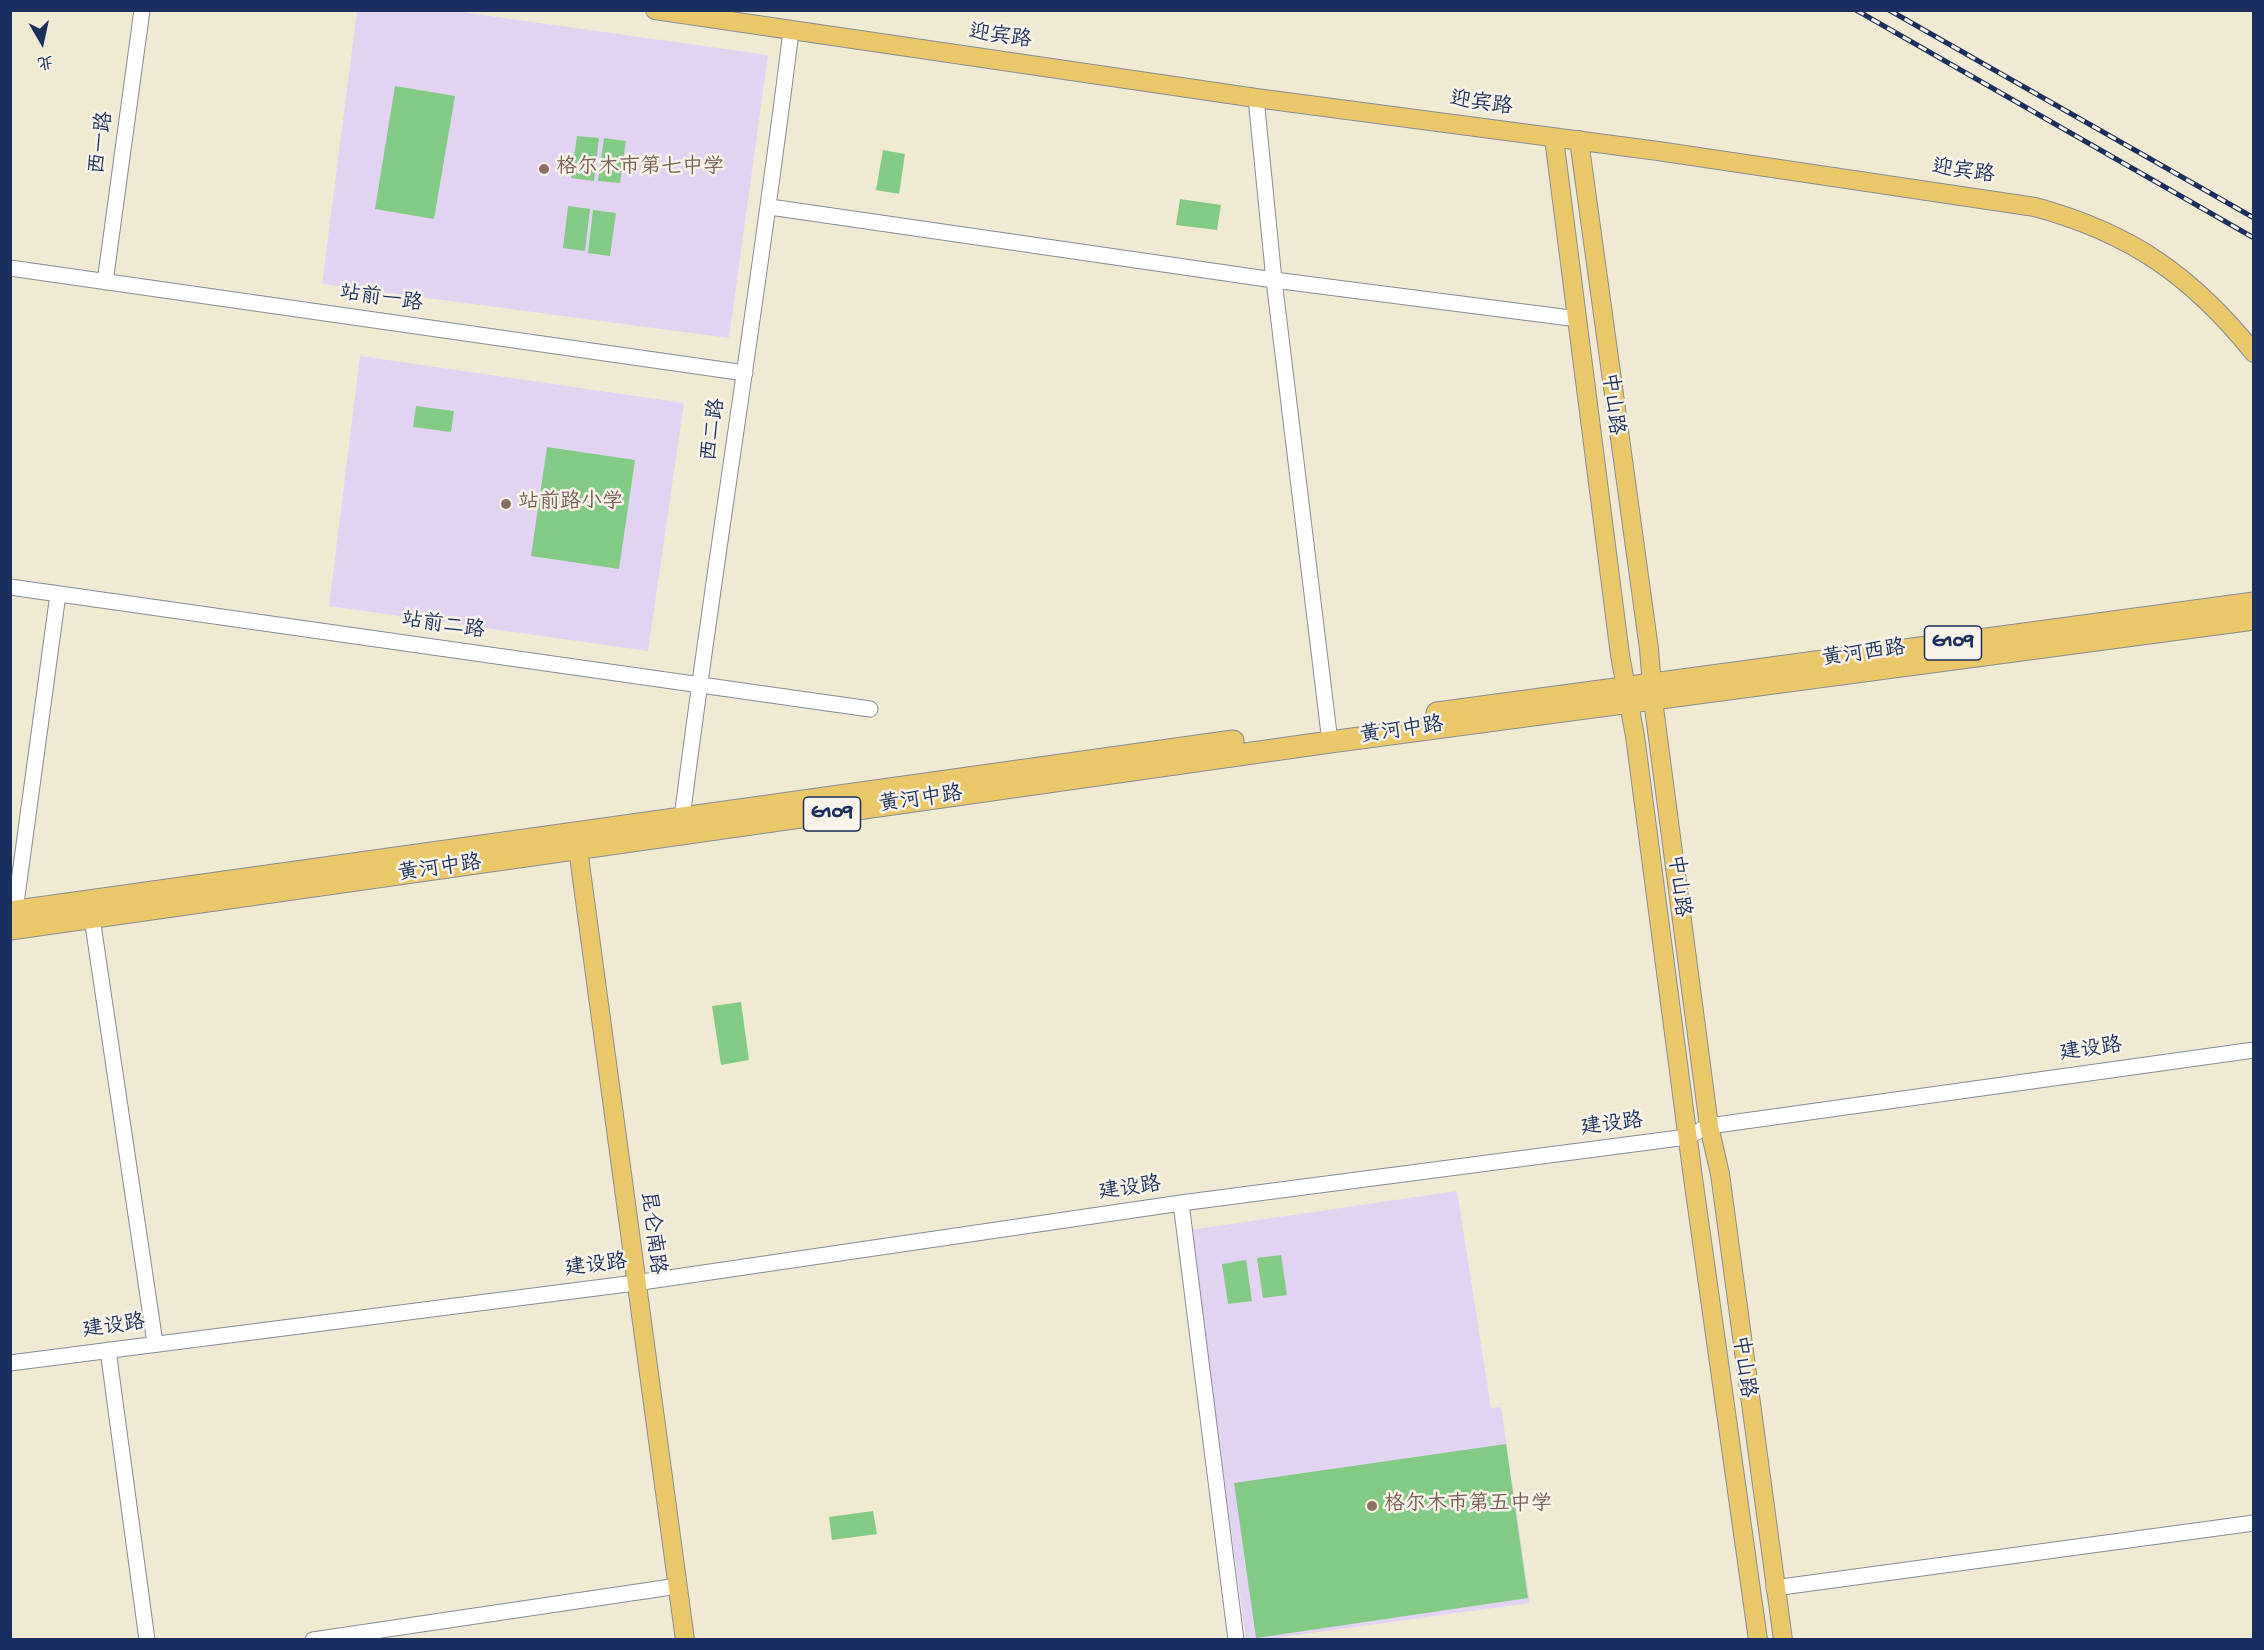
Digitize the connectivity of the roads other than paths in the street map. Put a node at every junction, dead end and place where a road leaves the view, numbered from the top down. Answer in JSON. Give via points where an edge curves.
{"nodes":[{"id":1,"x":142,"y":10,"type":"edge"},
{"id":2,"x":655,"y":10,"type":"edge"},
{"id":3,"x":791,"y":31,"type":"junction"},
{"id":4,"x":1256,"y":98,"type":"junction"},
{"id":5,"x":1554,"y":138,"type":"junction"},
{"id":6,"x":1579,"y":140,"type":"junction"},
{"id":7,"x":770,"y":207,"type":"junction"},
{"id":8,"x":10,"y":268,"type":"edge"},
{"id":9,"x":1274,"y":280,"type":"junction"},
{"id":10,"x":105,"y":282,"type":"junction"},
{"id":11,"x":1578,"y":319,"type":"junction"},
{"id":12,"x":2253,"y":353,"type":"edge"},
{"id":13,"x":745,"y":373,"type":"junction"},
{"id":14,"x":10,"y":587,"type":"edge"},
{"id":15,"x":57,"y":594,"type":"junction"},
{"id":16,"x":2253,"y":603,"type":"edge"},
{"id":17,"x":2253,"y":619,"type":"edge"},
{"id":18,"x":699,"y":685,"type":"junction"},
{"id":19,"x":1653,"y":692,"type":"junction"},
{"id":20,"x":1626,"y":694,"type":"junction"},
{"id":21,"x":870,"y":708,"type":"dead end"},
{"id":22,"x":1329,"y":735,"type":"junction"},
{"id":23,"x":683,"y":826,"type":"junction"},
{"id":24,"x":577,"y":841,"type":"junction"},
{"id":25,"x":12,"y":917,"type":"edge"},
{"id":26,"x":92,"y":918,"type":"junction"},
{"id":27,"x":2253,"y":1050,"type":"edge"},
{"id":28,"x":1709,"y":1126,"type":"junction"},
{"id":29,"x":1687,"y":1137,"type":"junction"},
{"id":30,"x":1181,"y":1203,"type":"junction"},
{"id":31,"x":635,"y":1283,"type":"junction"},
{"id":32,"x":154,"y":1343,"type":"junction"},
{"id":33,"x":108,"y":1350,"type":"junction"},
{"id":34,"x":10,"y":1363,"type":"edge"},
{"id":35,"x":2253,"y":1523,"type":"edge"},
{"id":36,"x":678,"y":1587,"type":"junction"},
{"id":37,"x":1774,"y":1588,"type":"junction"},
{"id":38,"x":147,"y":1640,"type":"edge"},
{"id":39,"x":313,"y":1640,"type":"edge"},
{"id":40,"x":685,"y":1640,"type":"edge"},
{"id":41,"x":1236,"y":1640,"type":"edge"},
{"id":42,"x":1758,"y":1640,"type":"edge"},
{"id":43,"x":1783,"y":1640,"type":"edge"}],
"edges":[{"from":1,"to":10,"type":"street","name":"西一路"},
{"from":2,"to":3,"type":"main road","name":"迎宾路"},
{"from":3,"to":4,"type":"main road","name":"迎宾路"},
{"from":3,"to":7,"type":"street","name":"西二路"},
{"from":4,"to":5,"type":"main road","name":"迎宾路"},
{"from":4,"to":9,"type":"street"},
{"from":5,"to":6,"type":"main road","name":"迎宾路"},
{"from":5,"to":11,"type":"main road","name":"中山路"},
{"from":6,"to":12,"type":"main road","name":"迎宾路","via":[[1998,200],[2068,216],[2139,248],[2170,269],[2222,314]]},
{"from":6,"to":19,"type":"main road","name":"中山路"},
{"from":7,"to":9,"type":"street"},
{"from":7,"to":13,"type":"street","name":"西二路"},
{"from":8,"to":10,"type":"street","name":"站前一路"},
{"from":9,"to":11,"type":"street"},
{"from":9,"to":22,"type":"street"},
{"from":10,"to":13,"type":"street","name":"站前一路"},
{"from":11,"to":20,"type":"main road","name":"中山路"},
{"from":13,"to":18,"type":"street","name":"西二路"},
{"from":14,"to":15,"type":"street","name":"站前二路"},
{"from":15,"to":18,"type":"street","name":"站前二路"},
{"from":15,"to":25,"type":"street"},
{"from":16,"to":19,"type":"highway","name":"黄河西路","number":"G109"},
{"from":17,"to":19,"type":"highway","name":"黄河西路","number":"G109"},
{"from":18,"to":21,"type":"street","name":"站前二路"},
{"from":18,"to":23,"type":"street","name":"西二路"},
{"from":19,"to":20,"type":"highway","name":"黄河中路","number":"G109"},
{"from":19,"to":28,"type":"main road","name":"中山路"},
{"from":20,"to":22,"type":"highway","name":"黄河中路","number":"G109"},
{"from":20,"to":29,"type":"main road","name":"中山路","via":[[1635,736]]},
{"from":22,"to":23,"type":"highway","name":"黄河中路","number":"G109"},
{"from":23,"to":24,"type":"highway","name":"黄河中路","number":"G109"},
{"from":24,"to":25,"type":"highway","name":"黄河中路","number":"G109"},
{"from":24,"to":26,"type":"highway","name":"黄河中路","number":"G109"},
{"from":24,"to":31,"type":"main road","name":"昆仑南路"},
{"from":25,"to":26,"type":"highway","name":"黄河中路","number":"G109"},
{"from":26,"to":32,"type":"street"},
{"from":27,"to":28,"type":"street","name":"建设路"},
{"from":28,"to":29,"type":"street","name":"建设路"},
{"from":28,"to":37,"type":"main road","name":"中山路","via":[[1720,1174]]},
{"from":29,"to":30,"type":"street","name":"建设路"},
{"from":29,"to":42,"type":"main road","name":"中山路"},
{"from":30,"to":31,"type":"street","name":"建设路"},
{"from":30,"to":41,"type":"street"},
{"from":31,"to":32,"type":"street","name":"建设路"},
{"from":31,"to":36,"type":"main road","name":"昆仑南路"},
{"from":32,"to":33,"type":"street","name":"建设路"},
{"from":33,"to":34,"type":"street","name":"建设路"},
{"from":33,"to":38,"type":"street"},
{"from":35,"to":37,"type":"street"},
{"from":36,"to":39,"type":"street"},
{"from":36,"to":40,"type":"main road","name":"昆仑南路"},
{"from":37,"to":43,"type":"main road","name":"中山路"}]}
